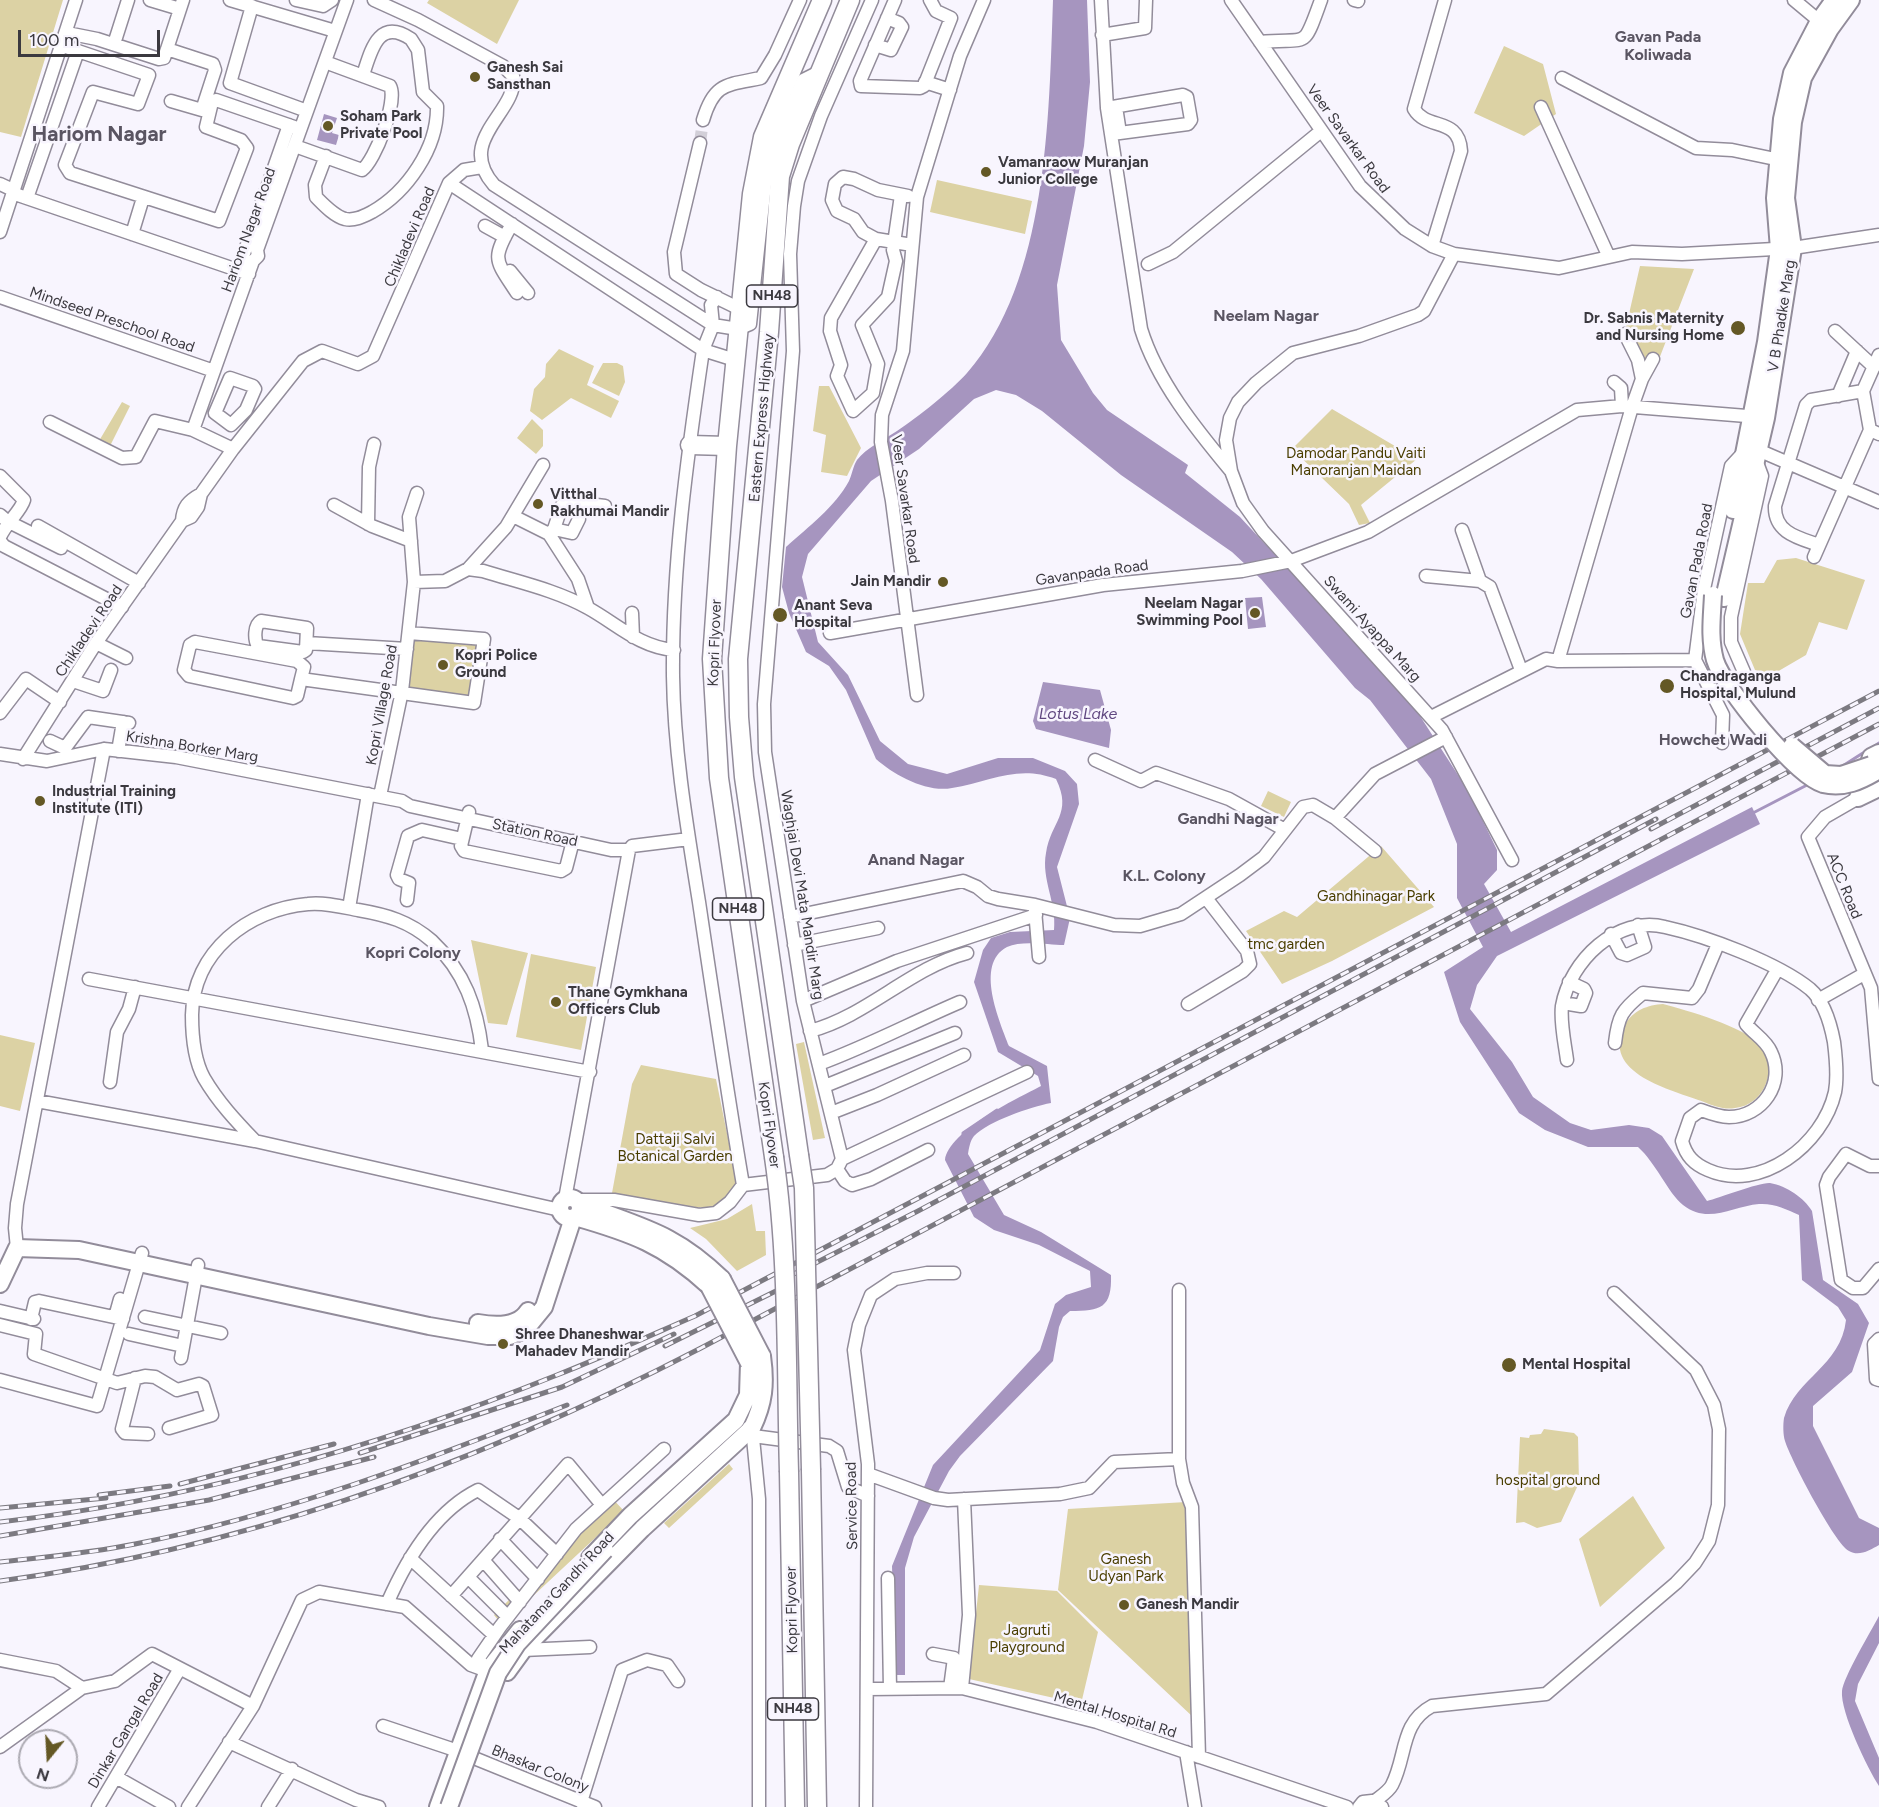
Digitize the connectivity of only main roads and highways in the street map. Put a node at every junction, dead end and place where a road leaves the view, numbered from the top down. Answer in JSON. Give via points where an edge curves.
{"nodes":[{"id":1,"x":822,"y":0,"type":"edge"},
{"id":2,"x":850,"y":0,"type":"edge"},
{"id":3,"x":1834,"y":0,"type":"edge"},
{"id":4,"x":1851,"y":0,"type":"edge"},
{"id":5,"x":1824,"y":25,"type":"junction"},
{"id":6,"x":690,"y":445,"type":"road end"},
{"id":7,"x":727,"y":446,"type":"junction"},
{"id":8,"x":752,"y":526,"type":"joint"},
{"id":9,"x":1718,"y":597,"type":"junction"},
{"id":10,"x":1879,"y":753,"type":"edge"},
{"id":11,"x":1879,"y":761,"type":"edge"},
{"id":12,"x":1879,"y":770,"type":"edge"},
{"id":13,"x":1879,"y":788,"type":"edge"},
{"id":14,"x":0,"y":1284,"type":"edge"},
{"id":15,"x":756,"y":1360,"type":"junction"},
{"id":16,"x":630,"y":1516,"type":"junction"},
{"id":17,"x":642,"y":1529,"type":"junction"},
{"id":18,"x":608,"y":1547,"type":"junction"},
{"id":19,"x":495,"y":1674,"type":"junction"},
{"id":20,"x":438,"y":1807,"type":"edge"},
{"id":21,"x":449,"y":1807,"type":"edge"},
{"id":22,"x":455,"y":1807,"type":"edge"},
{"id":23,"x":795,"y":1807,"type":"edge"},
{"id":24,"x":817,"y":1807,"type":"edge"}],
"edges":[{"from":1,"to":7,"type":"highway","number":"NH48","via":[[763,137],[752,194]]},
{"from":2,"to":8,"type":"highway","name":"Eastern Express Highway","number":"NH48","via":[[790,144]]},
{"from":3,"to":5,"type":"main road","name":"V B Phadke Marg"},
{"from":4,"to":5,"type":"main road","name":"V B Phadke Marg"},
{"from":5,"to":9,"type":"main road","name":"V B Phadke Marg","via":[[1792,73],[1775,198],[1786,249],[1766,342],[1752,454]]},
{"from":6,"to":7,"type":"highway"},
{"from":7,"to":23,"type":"highway","name":"Kopri Flyover","number":"NH48","bridge":true,"via":[[712,659],[714,718],[719,778],[778,1189],[786,1342]]},
{"from":8,"to":24,"type":"highway","name":"Kopri Flyover","number":"NH48","bridge":true,"via":[[738,659],[739,717],[744,777],[804,1188]]},
{"from":9,"to":11,"type":"main road","bridge":true,"via":[[1724,657],[1754,703],[1802,756],[1825,774],[1857,771]]},
{"from":9,"to":12,"type":"main road","bridge":true,"via":[[1711,639],[1716,662],[1740,702],[1797,767],[1806,776],[1836,786],[1853,784]]},
{"from":10,"to":13,"type":"main road","via":[[1871,757],[1858,798]]},
{"from":14,"to":15,"type":"main road","bridge":true,"via":[[17,1248],[80,1245],[510,1336],[526,1329],[538,1306],[570,1209],[660,1232],[688,1249],[715,1283]]},
{"from":15,"to":16,"type":"main road","name":"Mahatama Gandhi Road","via":[[748,1395],[736,1420]]},
{"from":15,"to":17,"type":"main road","name":"Mahatama Gandhi Road","via":[[766,1382],[752,1432]]},
{"from":16,"to":18,"type":"main road"},
{"from":16,"to":19,"type":"main road","name":"Mahatama Gandhi Road","via":[[508,1643]]},
{"from":17,"to":18,"type":"main road"},
{"from":17,"to":19,"type":"main road","name":"Mahatama Gandhi Road"},
{"from":18,"to":21,"type":"main road","bridge":true,"via":[[517,1644],[498,1673]]},
{"from":19,"to":20,"type":"main road","name":"Mahatama Gandhi Road","via":[[458,1751]]},
{"from":19,"to":22,"type":"main road","name":"Mahatama Gandhi Road","via":[[474,1758]]}]}
